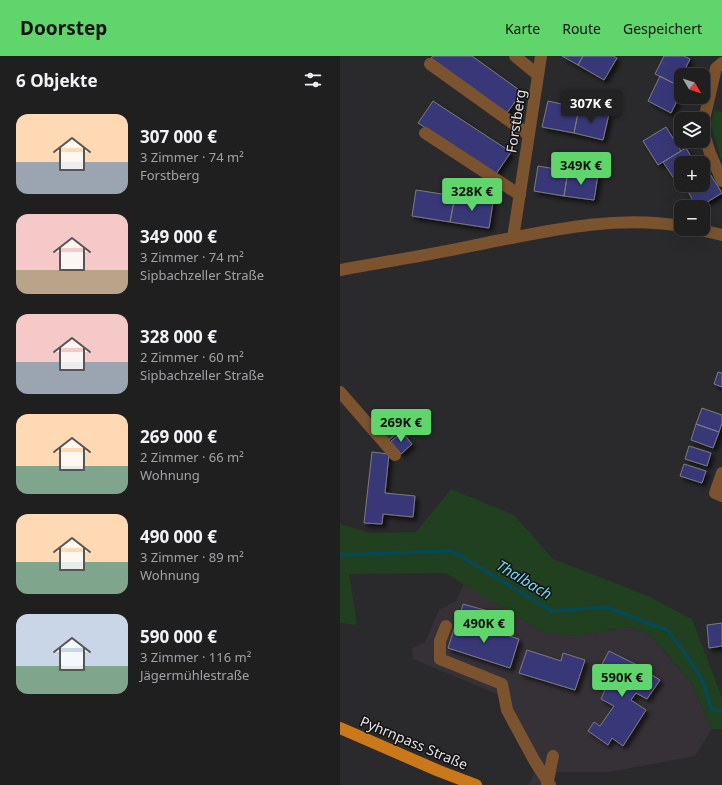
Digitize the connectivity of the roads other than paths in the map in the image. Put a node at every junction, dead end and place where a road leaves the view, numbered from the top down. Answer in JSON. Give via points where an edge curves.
{"nodes":[{"id":1,"x":515,"y":56,"type":"edge"},
{"id":2,"x":541,"y":56,"type":"edge"},
{"id":3,"x":722,"y":63,"type":"edge"},
{"id":4,"x":430,"y":64,"type":"dead end"},
{"id":5,"x":538,"y":75,"type":"junction"},
{"id":6,"x":717,"y":92,"type":"edge"},
{"id":7,"x":708,"y":112,"type":"edge"},
{"id":8,"x":425,"y":133,"type":"dead end"},
{"id":9,"x":529,"y":135,"type":"junction"},
{"id":10,"x":709,"y":148,"type":"edge"},
{"id":11,"x":722,"y":181,"type":"edge"},
{"id":12,"x":520,"y":195,"type":"junction"},
{"id":13,"x":674,"y":225,"type":"edge"},
{"id":14,"x":710,"y":232,"type":"edge"},
{"id":15,"x":722,"y":235,"type":"edge"},
{"id":16,"x":513,"y":238,"type":"junction"},
{"id":17,"x":340,"y":270,"type":"edge"},
{"id":18,"x":340,"y":392,"type":"edge"},
{"id":19,"x":395,"y":455,"type":"dead end"},
{"id":20,"x":722,"y":473,"type":"edge"},
{"id":21,"x":722,"y":496,"type":"edge"},
{"id":22,"x":446,"y":626,"type":"dead end"},
{"id":23,"x":340,"y":728,"type":"edge"},
{"id":24,"x":553,"y":756,"type":"dead end"},
{"id":25,"x":548,"y":784,"type":"edge"},
{"id":26,"x":476,"y":785,"type":"edge"}],
"edges":[{"from":1,"to":5,"type":"street"},
{"from":2,"to":5,"type":"street","name":"Forstberg"},
{"from":3,"to":6,"type":"street","via":[[716,68]]},
{"from":4,"to":9,"type":"street"},
{"from":5,"to":9,"type":"street","name":"Forstberg"},
{"from":6,"to":7,"type":"street"},
{"from":8,"to":12,"type":"street"},
{"from":9,"to":12,"type":"street","name":"Forstberg"},
{"from":10,"to":11,"type":"street"},
{"from":12,"to":16,"type":"street","name":"Forstberg"},
{"from":13,"to":16,"type":"street","via":[[648,222],[616,223]]},
{"from":14,"to":15,"type":"street"},
{"from":16,"to":17,"type":"street"},
{"from":18,"to":19,"type":"street"},
{"from":20,"to":21,"type":"street","via":[[715,493]]},
{"from":22,"to":25,"type":"street","via":[[440,641],[440,659],[502,684],[508,710]]},
{"from":23,"to":26,"type":"main road","name":"Pyhrnpass Straße"},
{"from":24,"to":25,"type":"street"}]}
